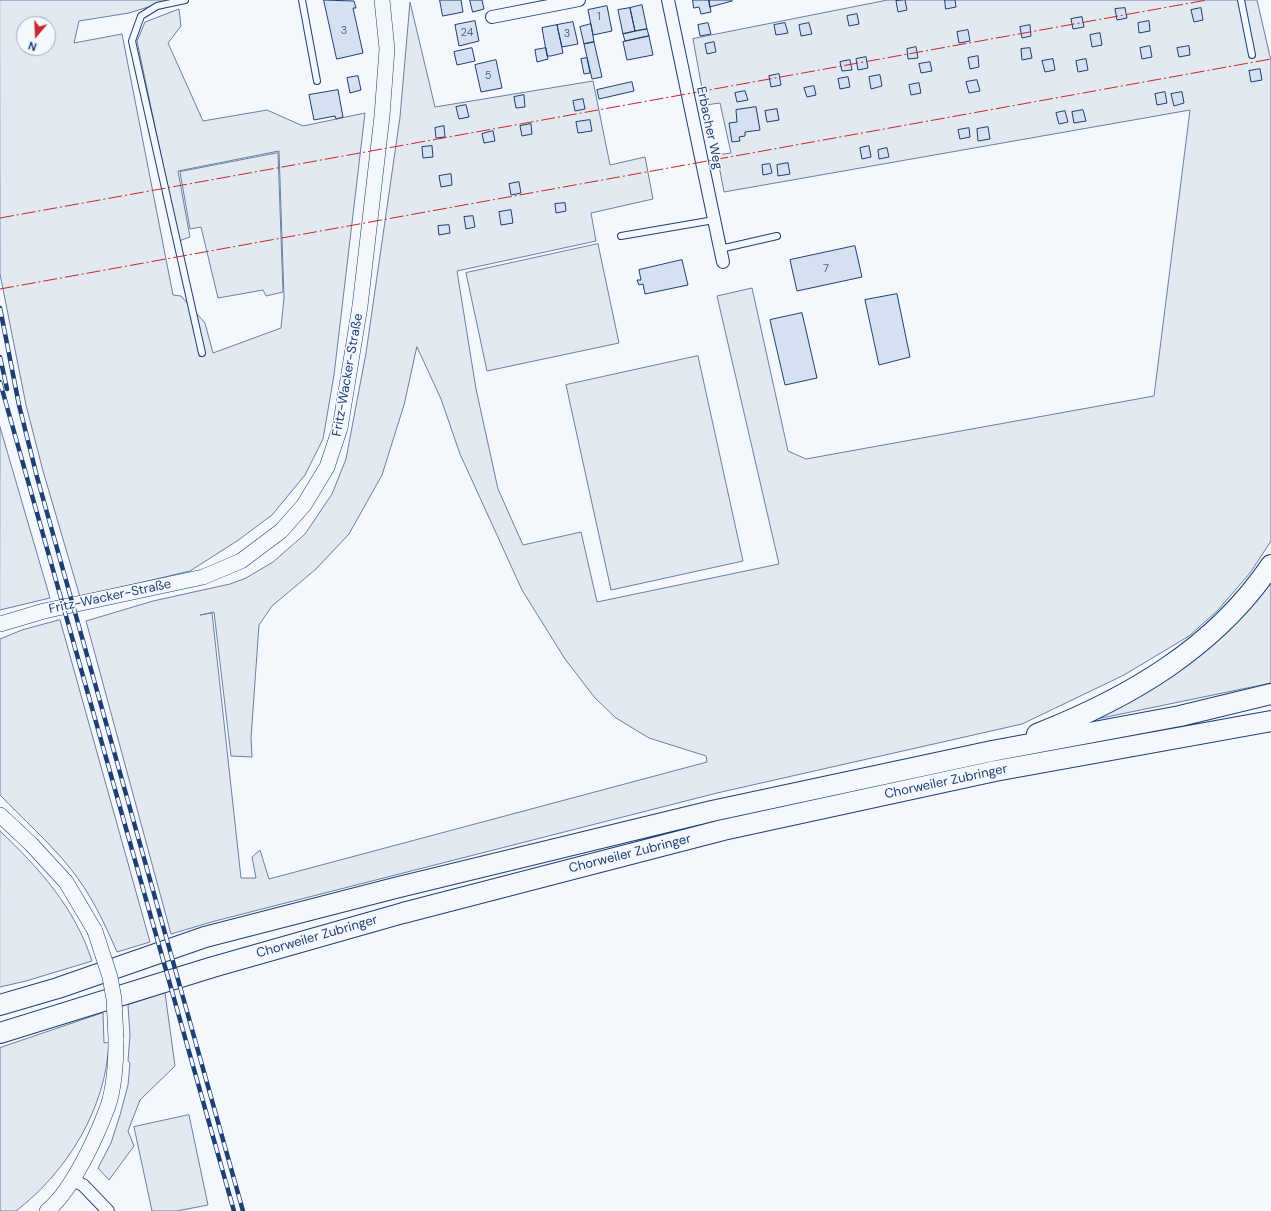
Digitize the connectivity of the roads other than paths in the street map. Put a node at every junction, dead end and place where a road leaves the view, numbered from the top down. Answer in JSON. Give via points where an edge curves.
{"nodes":[{"id":1,"x":185,"y":0,"type":"edge"},
{"id":2,"x":302,"y":0,"type":"edge"},
{"id":3,"x":382,"y":0,"type":"edge"},
{"id":4,"x":578,"y":0,"type":"edge"},
{"id":5,"x":668,"y":0,"type":"edge"},
{"id":6,"x":1241,"y":0,"type":"edge"},
{"id":7,"x":492,"y":17,"type":"dead end"},
{"id":8,"x":1252,"y":55,"type":"dead end"},
{"id":9,"x":317,"y":81,"type":"dead end"},
{"id":10,"x":714,"y":220,"type":"junction"},
{"id":11,"x":621,"y":236,"type":"dead end"},
{"id":12,"x":777,"y":236,"type":"dead end"},
{"id":13,"x":720,"y":249,"type":"junction"},
{"id":14,"x":723,"y":262,"type":"dead end"},
{"id":15,"x":202,"y":353,"type":"dead end"},
{"id":16,"x":1271,"y":565,"type":"edge"},
{"id":17,"x":0,"y":624,"type":"edge"},
{"id":18,"x":1271,"y":694,"type":"edge"},
{"id":19,"x":1271,"y":721,"type":"edge"},
{"id":20,"x":992,"y":751,"type":"junction"},
{"id":21,"x":0,"y":814,"type":"edge"},
{"id":22,"x":0,"y":994,"type":"edge"},
{"id":23,"x":33,"y":995,"type":"junction"},
{"id":24,"x":0,"y":1005,"type":"edge"},
{"id":25,"x":2,"y":1033,"type":"edge"},
{"id":26,"x":72,"y":1180,"type":"junction"},
{"id":27,"x":47,"y":1211,"type":"edge"},
{"id":28,"x":108,"y":1211,"type":"edge"}],
"edges":[{"from":1,"to":15,"type":"lane","via":[[157,6],[141,16],[132,41]]},
{"from":2,"to":9,"type":"lane"},
{"from":3,"to":17,"type":"street","name":"Fritz-Wacker-Straße","via":[[387,49],[382,116],[360,306],[340,428],[327,467],[304,505],[281,530],[241,561],[203,577],[44,611]]},
{"from":4,"to":7,"type":"street"},
{"from":5,"to":10,"type":"street","name":"Erbacher Weg"},
{"from":6,"to":8,"type":"lane"},
{"from":10,"to":11,"type":"lane"},
{"from":10,"to":13,"type":"street","name":"Erbacher Weg"},
{"from":12,"to":13,"type":"lane"},
{"from":13,"to":14,"type":"street","name":"Erbacher Weg"},
{"from":16,"to":20,"type":"highway","name":"Chorweiler Zubringer","via":[[1234,612],[1207,638],[1166,669],[1079,717]]},
{"from":18,"to":20,"type":"highway","name":"Chorweiler Zubringer","via":[[1180,716]]},
{"from":19,"to":25,"type":"highway","name":"Chorweiler Zubringer","via":[[994,771],[723,830],[403,913],[213,967]]},
{"from":20,"to":23,"type":"highway","name":"Chorweiler Zubringer","via":[[712,811],[395,888],[205,937]]},
{"from":21,"to":26,"type":"street","bridge":true,"via":[[66,882],[95,931],[110,977],[116,1039],[115,1064],[108,1104]]},
{"from":22,"to":23,"type":"highway"},
{"from":23,"to":24,"type":"highway","name":"Chorweiler Zubringer"},
{"from":26,"to":27,"type":"street"},
{"from":26,"to":28,"type":"street","via":[[83,1184]]}]}
